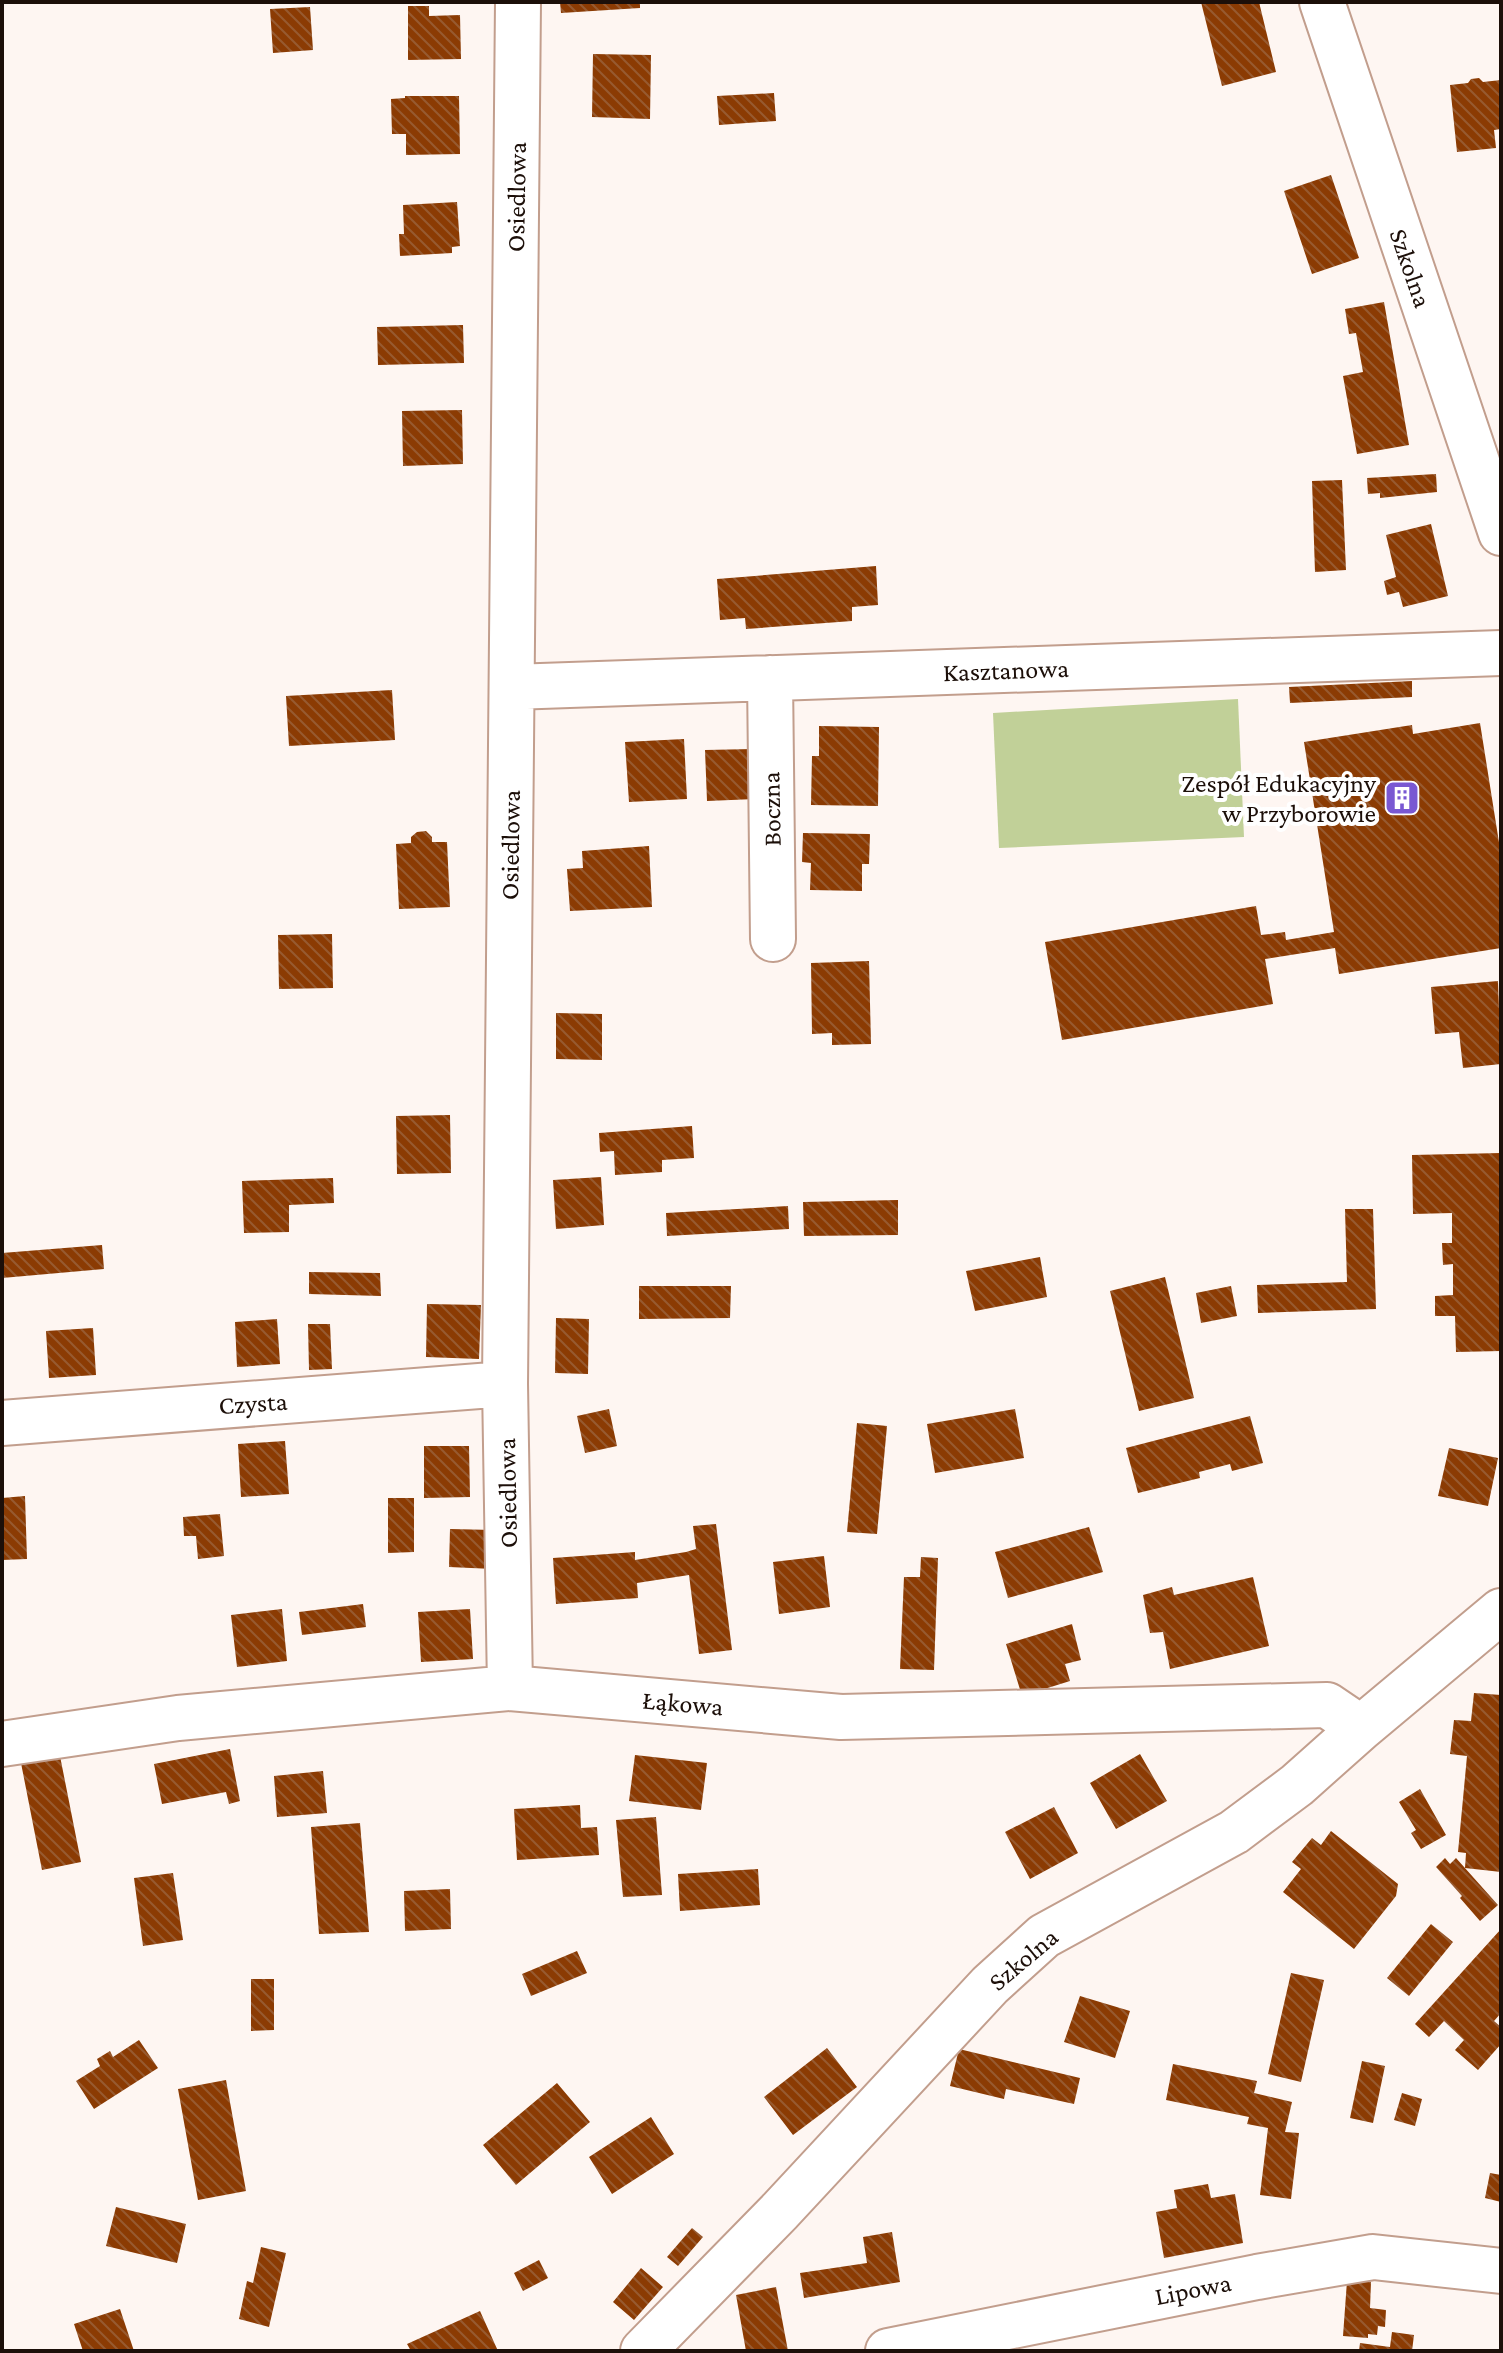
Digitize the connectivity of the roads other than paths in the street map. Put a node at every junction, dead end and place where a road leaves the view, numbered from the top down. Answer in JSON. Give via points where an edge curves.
{"nodes":[{"id":1,"x":518,"y":2,"type":"edge"},
{"id":2,"x":1322,"y":2,"type":"edge"},
{"id":3,"x":1501,"y":533,"type":"edge"},
{"id":4,"x":1501,"y":653,"type":"edge"},
{"id":5,"x":770,"y":678,"type":"junction"},
{"id":6,"x":512,"y":687,"type":"junction"},
{"id":7,"x":773,"y":939,"type":"dead end"},
{"id":8,"x":505,"y":1384,"type":"junction"},
{"id":9,"x":2,"y":1423,"type":"edge"},
{"id":10,"x":1501,"y":1611,"type":"edge"},
{"id":11,"x":510,"y":1688,"type":"junction"},
{"id":12,"x":1361,"y":1728,"type":"junction"},
{"id":13,"x":2,"y":1744,"type":"edge"},
{"id":14,"x":1501,"y":2271,"type":"edge"},
{"id":15,"x":1060,"y":2332,"type":"edge"},
{"id":16,"x":643,"y":2351,"type":"edge"},
{"id":17,"x":888,"y":2351,"type":"edge"}],
"edges":[{"from":1,"to":6,"type":"street","name":"Osiedlowa"},
{"from":2,"to":3,"type":"street","name":"Szkolna"},
{"from":4,"to":5,"type":"street","name":"Kasztanowa"},
{"from":5,"to":6,"type":"street","name":"Kasztanowa"},
{"from":5,"to":7,"type":"street","name":"Boczna"},
{"from":6,"to":8,"type":"street","name":"Osiedlowa"},
{"from":8,"to":9,"type":"street","name":"Czysta"},
{"from":8,"to":11,"type":"street","name":"Osiedlowa"},
{"from":10,"to":12,"type":"street","name":"Szkolna"},
{"from":11,"to":12,"type":"street","name":"Łąkowa","via":[[841,1717],[1327,1705]]},
{"from":11,"to":13,"type":"street","name":"Łąkowa","via":[[178,1718]]},
{"from":12,"to":16,"type":"street","name":"Szkolna","via":[[1234,1832],[1044,1936],[990,1985]]},
{"from":14,"to":15,"type":"street","name":"Lipowa","via":[[1373,2257],[1257,2277]]},
{"from":15,"to":17,"type":"street","name":"Lipowa"}]}
